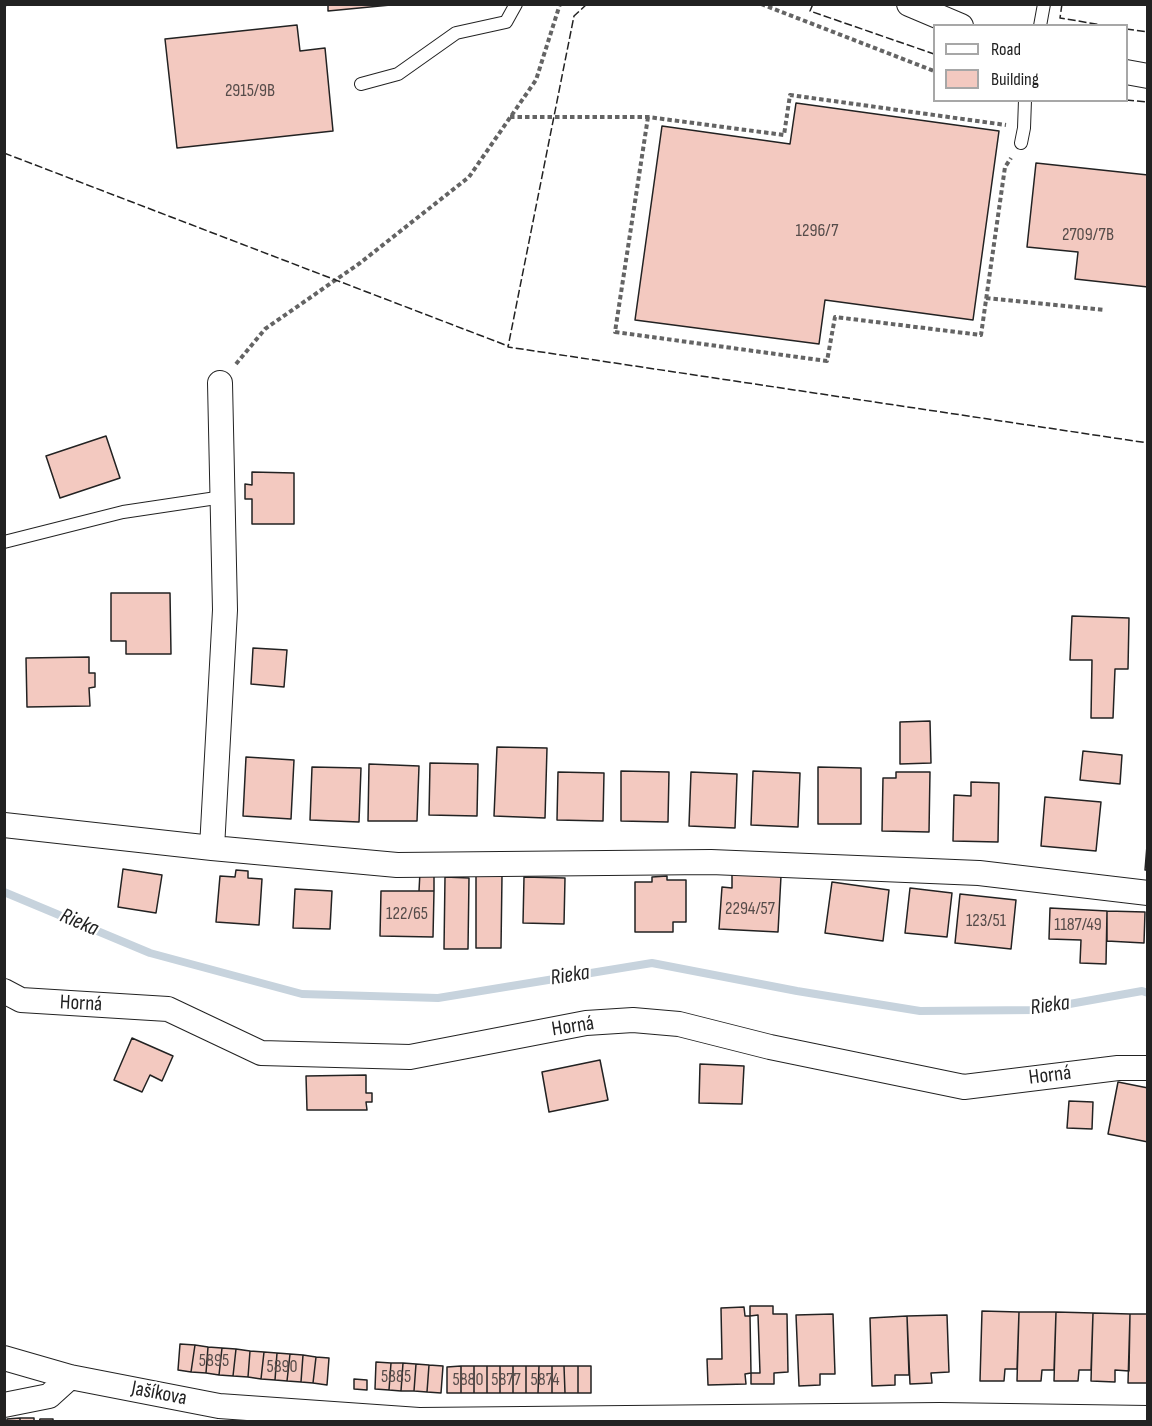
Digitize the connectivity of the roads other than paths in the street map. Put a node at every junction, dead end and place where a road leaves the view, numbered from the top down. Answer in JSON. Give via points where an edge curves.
{"nodes":[{"id":1,"x":516,"y":4,"type":"edge"},
{"id":2,"x":909,"y":4,"type":"edge"},
{"id":3,"x":1044,"y":4,"type":"edge"},
{"id":4,"x":956,"y":24,"type":"edge"},
{"id":5,"x":1040,"y":24,"type":"edge"},
{"id":6,"x":1128,"y":72,"type":"edge"},
{"id":7,"x":1148,"y":76,"type":"edge"},
{"id":8,"x":361,"y":84,"type":"dead end"},
{"id":9,"x":1025,"y":102,"type":"edge"},
{"id":10,"x":1021,"y":143,"type":"dead end"},
{"id":11,"x":220,"y":383,"type":"road end"},
{"id":12,"x":223,"y":497,"type":"junction"},
{"id":13,"x":4,"y":542,"type":"edge"},
{"id":14,"x":4,"y":825,"type":"edge"},
{"id":15,"x":212,"y":848,"type":"junction"},
{"id":16,"x":1148,"y":894,"type":"edge"},
{"id":17,"x":4,"y":991,"type":"edge"},
{"id":18,"x":1148,"y":1068,"type":"edge"},
{"id":19,"x":4,"y":1358,"type":"edge"},
{"id":20,"x":70,"y":1377,"type":"junction"},
{"id":21,"x":4,"y":1405,"type":"edge"},
{"id":22,"x":940,"y":1418,"type":"edge"},
{"id":23,"x":1148,"y":1418,"type":"edge"},
{"id":24,"x":1014,"y":1419,"type":"edge"},
{"id":25,"x":1057,"y":1419,"type":"edge"},
{"id":26,"x":419,"y":1421,"type":"edge"}],
"edges":[{"from":1,"to":8,"type":"lane","via":[[506,22],[456,33],[398,74]]},
{"from":2,"to":4,"type":"street"},
{"from":3,"to":5,"type":"lane"},
{"from":6,"to":7,"type":"street"},
{"from":9,"to":10,"type":"lane"},
{"from":11,"to":12,"type":"street"},
{"from":12,"to":13,"type":"lane","via":[[123,512]]},
{"from":12,"to":15,"type":"street","via":[[225,610]]},
{"from":14,"to":15,"type":"street"},
{"from":15,"to":16,"type":"street","via":[[397,865],[711,862],[979,873]]},
{"from":17,"to":18,"type":"street","name":"Horná","via":[[21,1000],[168,1009],[261,1053],[410,1057],[586,1023],[633,1020],[679,1023],[770,1047],[964,1087],[1118,1068]]},
{"from":19,"to":20,"type":"street","name":"Jašíkova"},
{"from":20,"to":21,"type":"street","via":[[49,1396]]},
{"from":20,"to":26,"type":"street","name":"Jašíkova","via":[[219,1406]]},
{"from":22,"to":24,"type":"street","name":"Jašíkova"},
{"from":22,"to":26,"type":"street","name":"Jašíkova"},
{"from":23,"to":25,"type":"street","name":"Jašíkova"},
{"from":24,"to":25,"type":"street","name":"Jašíkova"}]}
